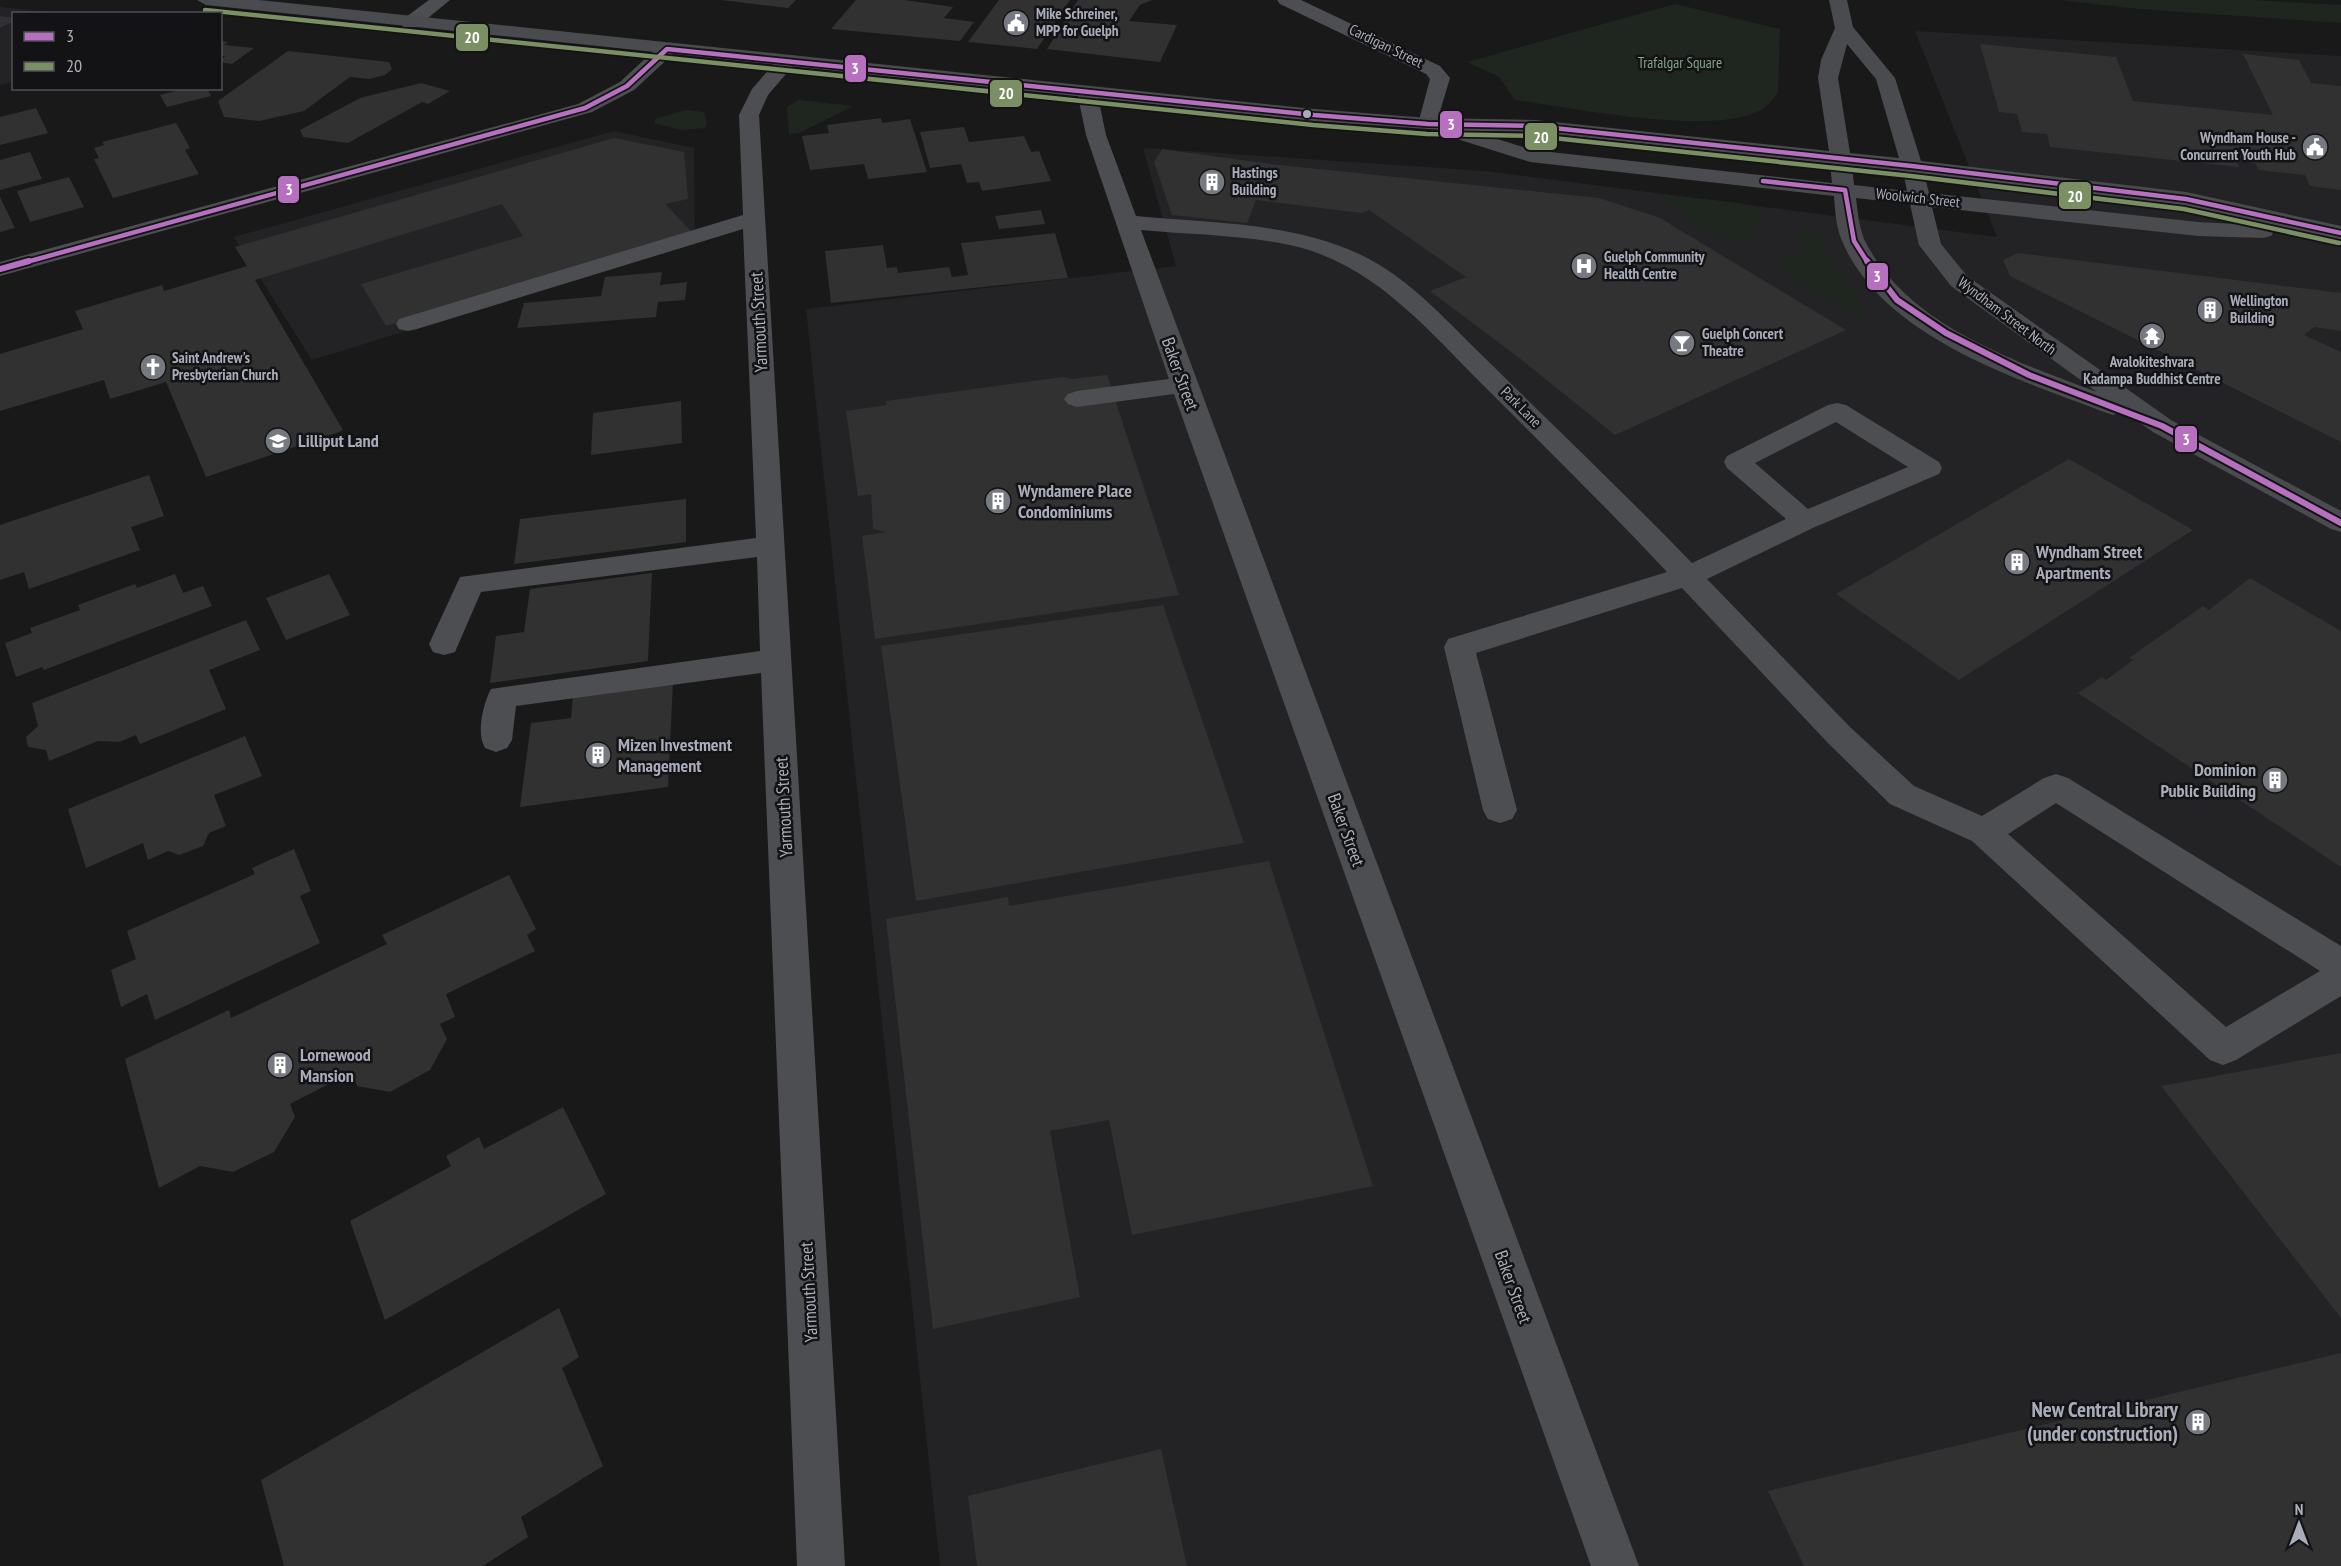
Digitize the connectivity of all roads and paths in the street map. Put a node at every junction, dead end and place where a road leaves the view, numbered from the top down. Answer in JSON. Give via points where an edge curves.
{"nodes":[{"id":1,"x":206,"y":0,"type":"edge"},
{"id":2,"x":441,"y":0,"type":"edge"},
{"id":3,"x":1286,"y":0,"type":"edge"},
{"id":4,"x":1838,"y":0,"type":"edge"},
{"id":5,"x":411,"y":23,"type":"junction"},
{"id":6,"x":1844,"y":28,"type":"junction"},
{"id":7,"x":667,"y":49,"type":"junction"},
{"id":8,"x":787,"y":61,"type":"junction"},
{"id":9,"x":1087,"y":92,"type":"junction"},
{"id":10,"x":1428,"y":124,"type":"junction"},
{"id":11,"x":1841,"y":159,"type":"junction"},
{"id":12,"x":1912,"y":166,"type":"junction"},
{"id":13,"x":1845,"y":190,"type":"junction"},
{"id":14,"x":1919,"y":198,"type":"junction"},
{"id":15,"x":754,"y":219,"type":"junction"},
{"id":16,"x":1126,"y":222,"type":"junction"},
{"id":17,"x":2341,"y":233,"type":"edge"},
{"id":18,"x":0,"y":269,"type":"edge"},
{"id":19,"x":408,"y":324,"type":"dead end"},
{"id":20,"x":1184,"y":385,"type":"junction"},
{"id":21,"x":1077,"y":399,"type":"dead end"},
{"id":22,"x":2162,"y":426,"type":"junction"},
{"id":23,"x":1805,"y":521,"type":"junction"},
{"id":24,"x":2341,"y":523,"type":"edge"},
{"id":25,"x":770,"y":546,"type":"junction"},
{"id":26,"x":1688,"y":576,"type":"junction"},
{"id":27,"x":444,"y":644,"type":"dead end"},
{"id":28,"x":776,"y":660,"type":"junction"},
{"id":29,"x":496,"y":740,"type":"dead end"},
{"id":30,"x":1500,"y":810,"type":"dead end"},
{"id":31,"x":1984,"y":832,"type":"junction"},
{"id":32,"x":2341,"y":965,"type":"edge"},
{"id":33,"x":2341,"y":977,"type":"edge"},
{"id":34,"x":821,"y":1566,"type":"edge"},
{"id":35,"x":1615,"y":1566,"type":"edge"}],
"edges":[{"from":1,"to":5,"type":"main road","name":"Woolwich Street"},
{"from":2,"to":5,"type":"street"},
{"from":3,"to":10,"type":"street","name":"Cardigan Street","via":[[1434,70],[1440,78]]},
{"from":4,"to":6,"type":"main road"},
{"from":5,"to":7,"type":"main road","name":"Woolwich Street"},
{"from":6,"to":11,"type":"main road","name":"Wyndham Street North","via":[[1828,72]]},
{"from":6,"to":12,"type":"main road","name":"Wyndham Street North","via":[[1885,78]]},
{"from":7,"to":8,"type":"main road","name":"Woolwich Street"},
{"from":7,"to":18,"type":"street","via":[[627,86],[585,108]]},
{"from":8,"to":9,"type":"main road","name":"Woolwich Street"},
{"from":8,"to":15,"type":"street","name":"Yarmouth Street","via":[[759,93],[749,115]]},
{"from":9,"to":10,"type":"main road","name":"Woolwich Street"},
{"from":9,"to":16,"type":"street","name":"Baker Street","via":[[1096,135]]},
{"from":10,"to":11,"type":"main road","name":"Woolwich Street","via":[[1535,126]]},
{"from":10,"to":13,"type":"main road","name":"Woolwich Street","via":[[1530,156]]},
{"from":11,"to":12,"type":"main road","name":"Woolwich Street"},
{"from":11,"to":13,"type":"main road","name":"Wyndham Street North"},
{"from":12,"to":14,"type":"main road","name":"Wyndham Street North"},
{"from":12,"to":17,"type":"main road","name":"Woolwich Street","via":[[2186,199]]},
{"from":13,"to":14,"type":"main road","name":"Woolwich Street"},
{"from":13,"to":22,"type":"main road","name":"Wyndham Street North","via":[[1854,241],[1897,300],[1946,333],[1994,358]]},
{"from":14,"to":17,"type":"main road","name":"Woolwich Street","via":[[2198,229]]},
{"from":14,"to":22,"type":"main road","name":"Wyndham Street North","via":[[1930,245],[1959,281]]},
{"from":15,"to":19,"type":"street"},
{"from":15,"to":25,"type":"street","name":"Yarmouth Street"},
{"from":16,"to":20,"type":"street","name":"Baker Street"},
{"from":16,"to":26,"type":"street","name":"Park Lane","via":[[1281,237],[1352,259],[1398,288],[1570,454]]},
{"from":20,"to":21,"type":"street"},
{"from":20,"to":35,"type":"street","name":"Baker Street"},
{"from":22,"to":24,"type":"main road","name":"Wyndham Street North"},
{"from":23,"to":23,"type":"street","via":[[1737,462],[1837,411],[1929,468]]},
{"from":23,"to":26,"type":"street"},
{"from":25,"to":27,"type":"street","via":[[470,584]]},
{"from":25,"to":28,"type":"street","name":"Yarmouth Street"},
{"from":26,"to":30,"type":"street","via":[[1460,647]]},
{"from":26,"to":31,"type":"street","name":"Park Lane","via":[[1839,735],[1902,795]]},
{"from":28,"to":29,"type":"street","via":[[502,696]]},
{"from":28,"to":34,"type":"street","name":"Yarmouth Street"},
{"from":31,"to":32,"type":"street","via":[[2056,787]]},
{"from":31,"to":33,"type":"street","name":"Park Lane","via":[[2223,1048]]}]}
